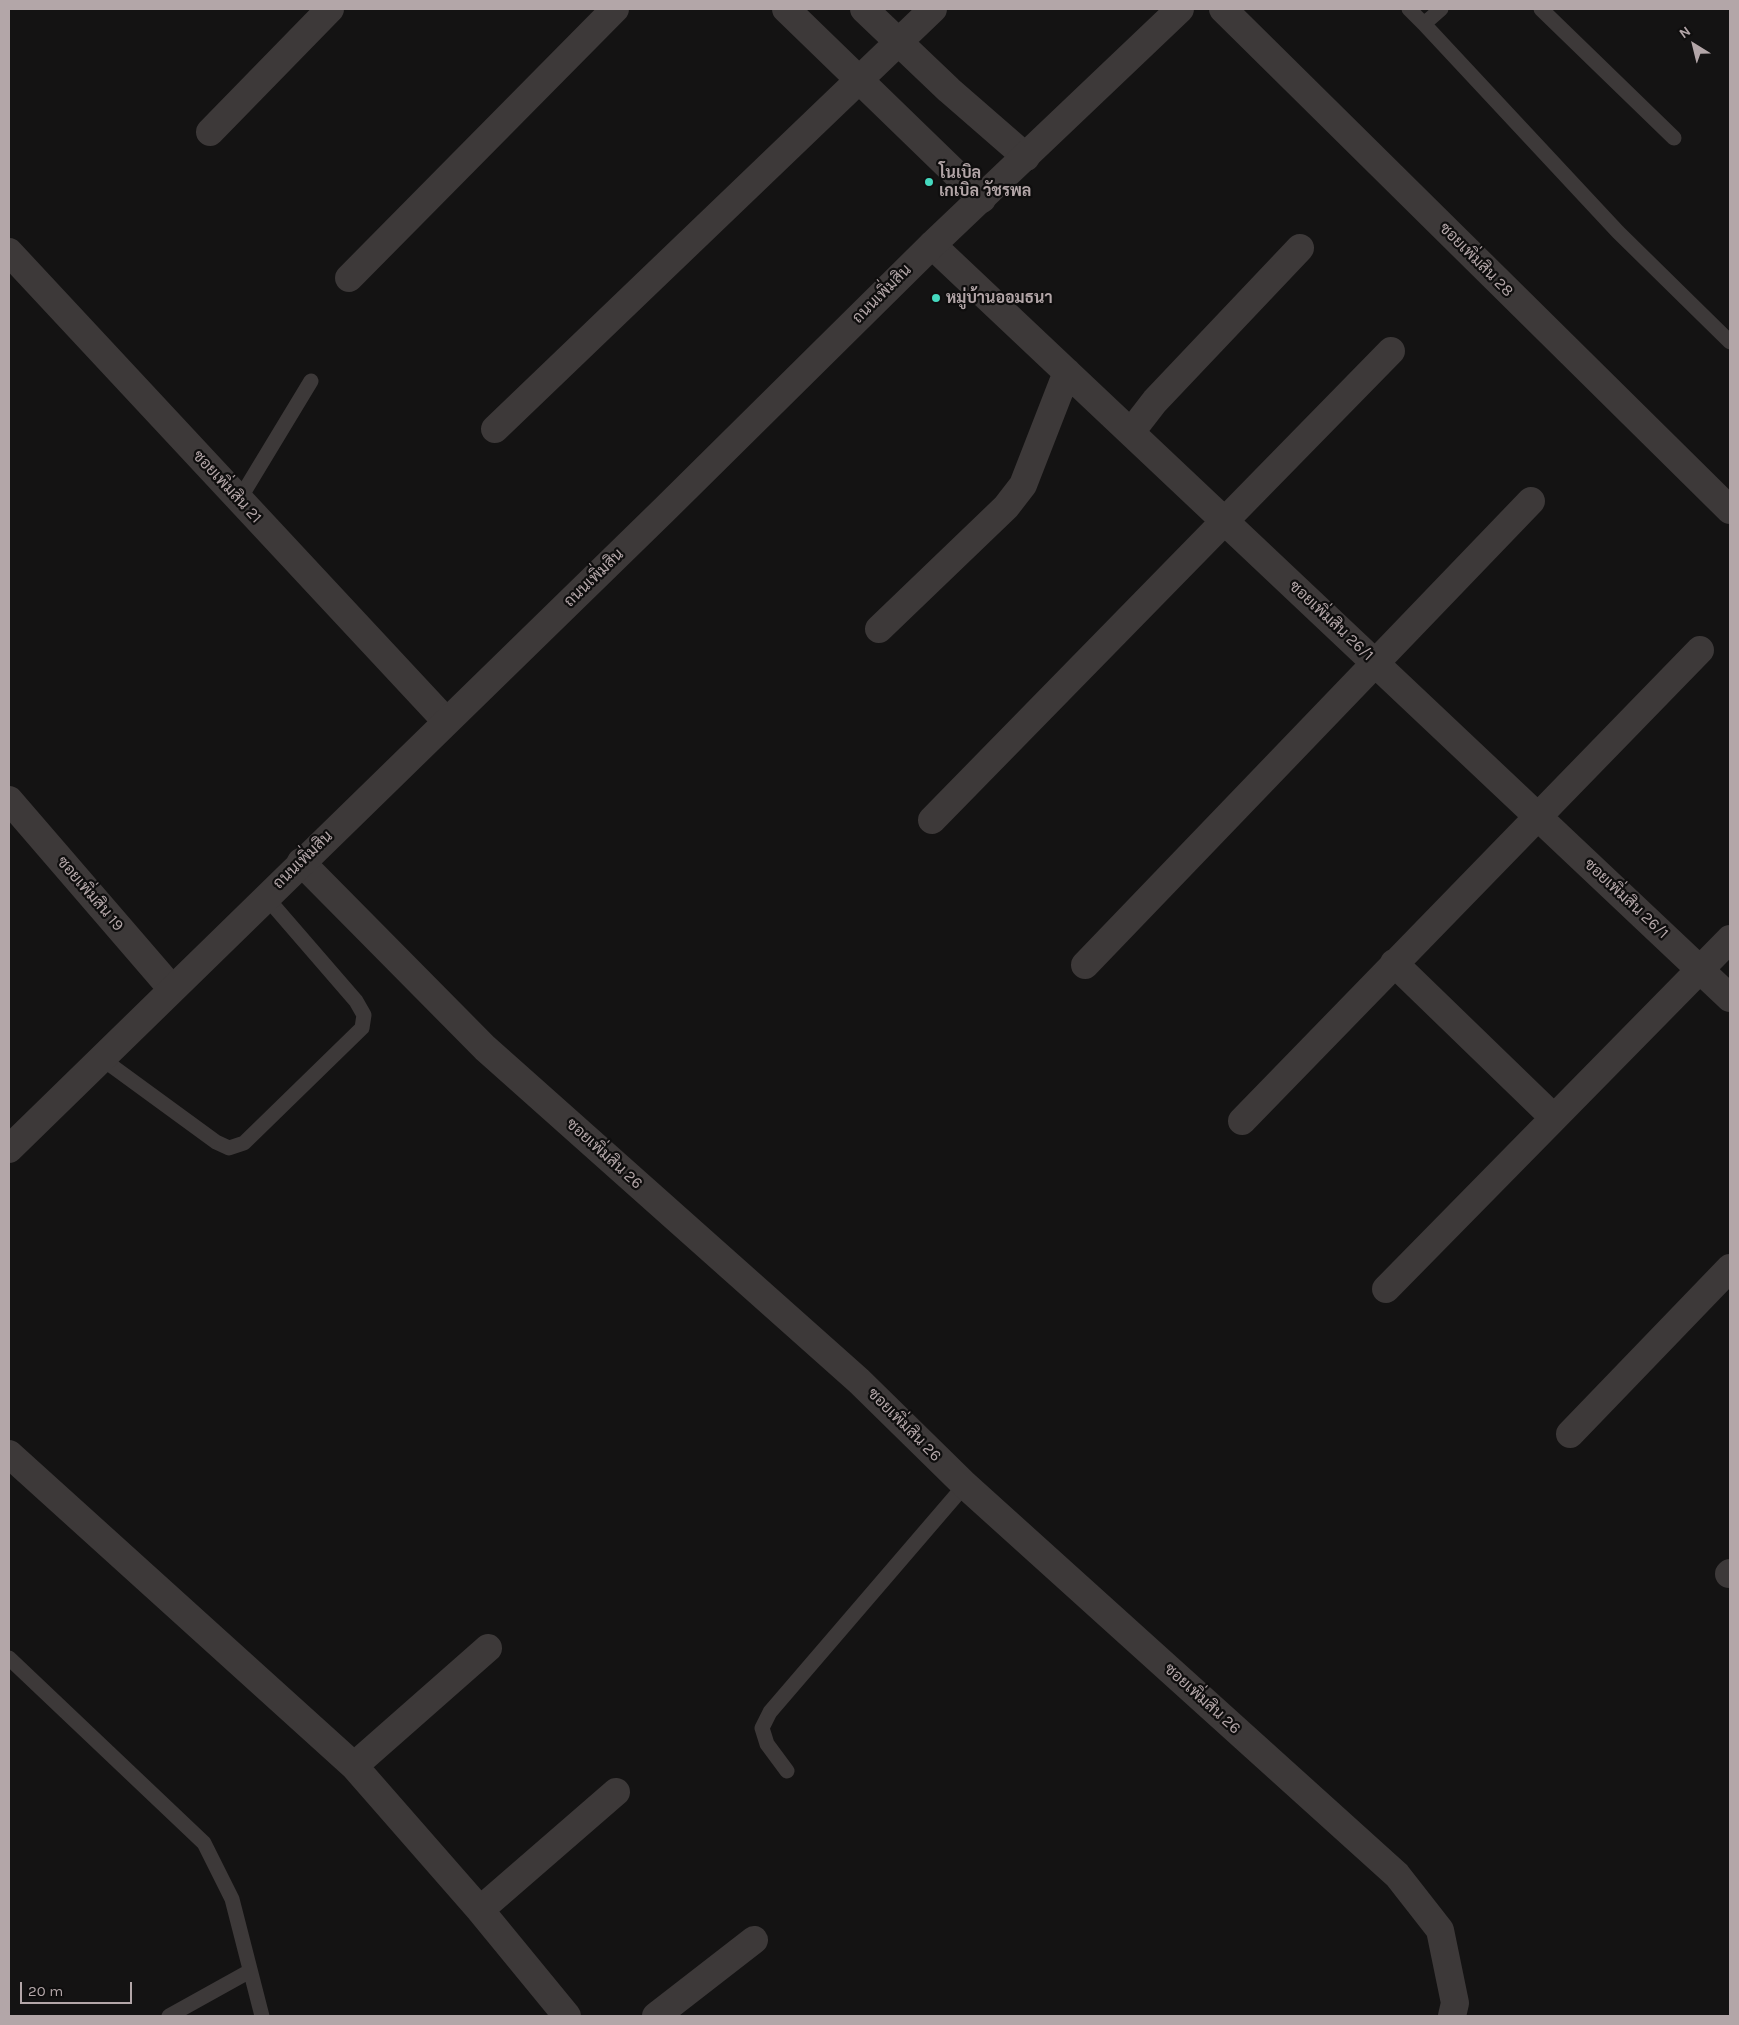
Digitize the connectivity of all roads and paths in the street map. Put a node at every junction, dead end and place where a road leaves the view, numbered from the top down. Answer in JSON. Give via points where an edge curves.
{"nodes":[{"id":1,"x":330,"y":9,"type":"edge"},
{"id":2,"x":615,"y":9,"type":"edge"},
{"id":3,"x":786,"y":9,"type":"edge"},
{"id":4,"x":864,"y":9,"type":"edge"},
{"id":5,"x":933,"y":9,"type":"edge"},
{"id":6,"x":1180,"y":9,"type":"edge"},
{"id":7,"x":1223,"y":9,"type":"edge"},
{"id":8,"x":1409,"y":9,"type":"edge"},
{"id":9,"x":1441,"y":9,"type":"edge"},
{"id":10,"x":1541,"y":9,"type":"edge"},
{"id":11,"x":1424,"y":24,"type":"junction"},
{"id":12,"x":898,"y":42,"type":"junction"},
{"id":13,"x":858,"y":80,"type":"junction"},
{"id":14,"x":210,"y":132,"type":"dead end"},
{"id":15,"x":1674,"y":138,"type":"dead end"},
{"id":16,"x":1026,"y":157,"type":"junction"},
{"id":17,"x":982,"y":199,"type":"junction"},
{"id":18,"x":932,"y":244,"type":"junction"},
{"id":19,"x":1300,"y":248,"type":"dead end"},
{"id":20,"x":9,"y":252,"type":"edge"},
{"id":21,"x":350,"y":278,"type":"dead end"},
{"id":22,"x":1730,"y":342,"type":"edge"},
{"id":23,"x":1391,"y":351,"type":"dead end"},
{"id":24,"x":1068,"y":372,"type":"junction"},
{"id":25,"x":312,"y":381,"type":"dead end"},
{"id":26,"x":495,"y":429,"type":"dead end"},
{"id":27,"x":1131,"y":432,"type":"junction"},
{"id":28,"x":239,"y":500,"type":"junction"},
{"id":29,"x":1531,"y":501,"type":"dead end"},
{"id":30,"x":1730,"y":510,"type":"edge"},
{"id":31,"x":1224,"y":520,"type":"junction"},
{"id":32,"x":879,"y":629,"type":"dead end"},
{"id":33,"x":1700,"y":650,"type":"dead end"},
{"id":34,"x":1375,"y":662,"type":"junction"},
{"id":35,"x":446,"y":721,"type":"junction"},
{"id":36,"x":9,"y":800,"type":"edge"},
{"id":37,"x":1538,"y":816,"type":"junction"},
{"id":38,"x":932,"y":820,"type":"dead end"},
{"id":39,"x":301,"y":862,"type":"junction"},
{"id":40,"x":266,"y":897,"type":"junction"},
{"id":41,"x":1730,"y":939,"type":"edge"},
{"id":42,"x":1394,"y":963,"type":"junction"},
{"id":43,"x":1085,"y":965,"type":"dead end"},
{"id":44,"x":1700,"y":970,"type":"junction"},
{"id":45,"x":172,"y":989,"type":"junction"},
{"id":46,"x":1730,"y":998,"type":"edge"},
{"id":47,"x":102,"y":1058,"type":"junction"},
{"id":48,"x":1554,"y":1118,"type":"junction"},
{"id":49,"x":1242,"y":1121,"type":"dead end"},
{"id":50,"x":9,"y":1149,"type":"edge"},
{"id":51,"x":1730,"y":1268,"type":"edge"},
{"id":52,"x":1386,"y":1289,"type":"dead end"},
{"id":53,"x":1570,"y":1434,"type":"dead end"},
{"id":54,"x":9,"y":1454,"type":"edge"},
{"id":55,"x":965,"y":1485,"type":"junction"},
{"id":56,"x":488,"y":1648,"type":"dead end"},
{"id":57,"x":9,"y":1658,"type":"edge"},
{"id":58,"x":354,"y":1766,"type":"junction"},
{"id":59,"x":787,"y":1771,"type":"dead end"},
{"id":60,"x":616,"y":1792,"type":"dead end"},
{"id":61,"x":480,"y":1910,"type":"junction"},
{"id":62,"x":754,"y":1940,"type":"dead end"},
{"id":63,"x":250,"y":1971,"type":"junction"},
{"id":64,"x":169,"y":2016,"type":"edge"},
{"id":65,"x":262,"y":2016,"type":"edge"},
{"id":66,"x":568,"y":2016,"type":"edge"},
{"id":67,"x":656,"y":2016,"type":"edge"},
{"id":68,"x":1452,"y":2016,"type":"edge"}],
"edges":[{"from":1,"to":14,"type":"street"},
{"from":2,"to":21,"type":"street"},
{"from":3,"to":13,"type":"street"},
{"from":4,"to":12,"type":"street"},
{"from":5,"to":12,"type":"street"},
{"from":6,"to":16,"type":"street","name":"ถนนเพิ่มสิน"},
{"from":7,"to":30,"type":"street","name":"ซอยเพิ่มสิน 28"},
{"from":8,"to":11,"type":"lane"},
{"from":9,"to":11,"type":"lane"},
{"from":10,"to":15,"type":"lane"},
{"from":11,"to":22,"type":"lane","via":[[1618,232]]},
{"from":12,"to":13,"type":"street"},
{"from":12,"to":16,"type":"street"},
{"from":13,"to":17,"type":"street"},
{"from":13,"to":26,"type":"street"},
{"from":16,"to":17,"type":"street","name":"ถนนเพิ่มสิน"},
{"from":17,"to":18,"type":"street","name":"ถนนเพิ่มสิน"},
{"from":18,"to":24,"type":"street","name":"ซอยเพิ่มสิน 26/1"},
{"from":18,"to":35,"type":"street","name":"ถนนเพิ่มสิน","via":[[665,510]]},
{"from":19,"to":27,"type":"street","via":[[1155,401]]},
{"from":20,"to":28,"type":"street","name":"ซอยเพิ่มสิน 21"},
{"from":23,"to":31,"type":"street"},
{"from":24,"to":27,"type":"street","name":"ซอยเพิ่มสิน 26/1"},
{"from":24,"to":32,"type":"street","via":[[1023,485],[1006,507]]},
{"from":25,"to":28,"type":"lane"},
{"from":27,"to":31,"type":"street","name":"ซอยเพิ่มสิน 26/1"},
{"from":28,"to":35,"type":"street","name":"ซอยเพิ่มสิน 21"},
{"from":29,"to":34,"type":"street"},
{"from":31,"to":34,"type":"street","name":"ซอยเพิ่มสิน 26/1"},
{"from":31,"to":38,"type":"street"},
{"from":33,"to":37,"type":"street"},
{"from":34,"to":37,"type":"street","name":"ซอยเพิ่มสิน 26/1"},
{"from":34,"to":43,"type":"street"},
{"from":35,"to":39,"type":"street","name":"ถนนเพิ่มสิน"},
{"from":36,"to":45,"type":"street","name":"ซอยเพิ่มสิน 19"},
{"from":37,"to":42,"type":"street"},
{"from":37,"to":44,"type":"street","name":"ซอยเพิ่มสิน 26/1"},
{"from":39,"to":40,"type":"street","name":"ถนนเพิ่มสิน"},
{"from":39,"to":55,"type":"street","name":"ซอยเพิ่มสิน 26","via":[[485,1048],[860,1381]]},
{"from":40,"to":45,"type":"street","name":"ถนนเพิ่มสิน"},
{"from":40,"to":47,"type":"lane","via":[[356,1001],[364,1015],[362,1028],[355,1035],[244,1143],[229,1148],[216,1142]]},
{"from":41,"to":44,"type":"street"},
{"from":42,"to":48,"type":"street"},
{"from":42,"to":49,"type":"street"},
{"from":44,"to":46,"type":"street","name":"ซอยเพิ่มสิน 26/1"},
{"from":44,"to":48,"type":"street"},
{"from":45,"to":47,"type":"street","name":"ถนนเพิ่มสิน"},
{"from":47,"to":50,"type":"street","name":"ถนนเพิ่มสิน"},
{"from":48,"to":52,"type":"street"},
{"from":51,"to":53,"type":"street"},
{"from":54,"to":58,"type":"street"},
{"from":55,"to":59,"type":"lane","via":[[770,1712],[762,1728],[767,1744]]},
{"from":55,"to":68,"type":"street","name":"ซอยเพิ่มสิน 26","via":[[1398,1875],[1440,1930],[1455,2004]]},
{"from":56,"to":58,"type":"street"},
{"from":57,"to":63,"type":"lane","via":[[204,1843],[232,1899]]},
{"from":58,"to":61,"type":"street"},
{"from":60,"to":61,"type":"street"},
{"from":61,"to":66,"type":"street"},
{"from":62,"to":67,"type":"street"},
{"from":63,"to":64,"type":"lane"},
{"from":63,"to":65,"type":"lane"}]}
